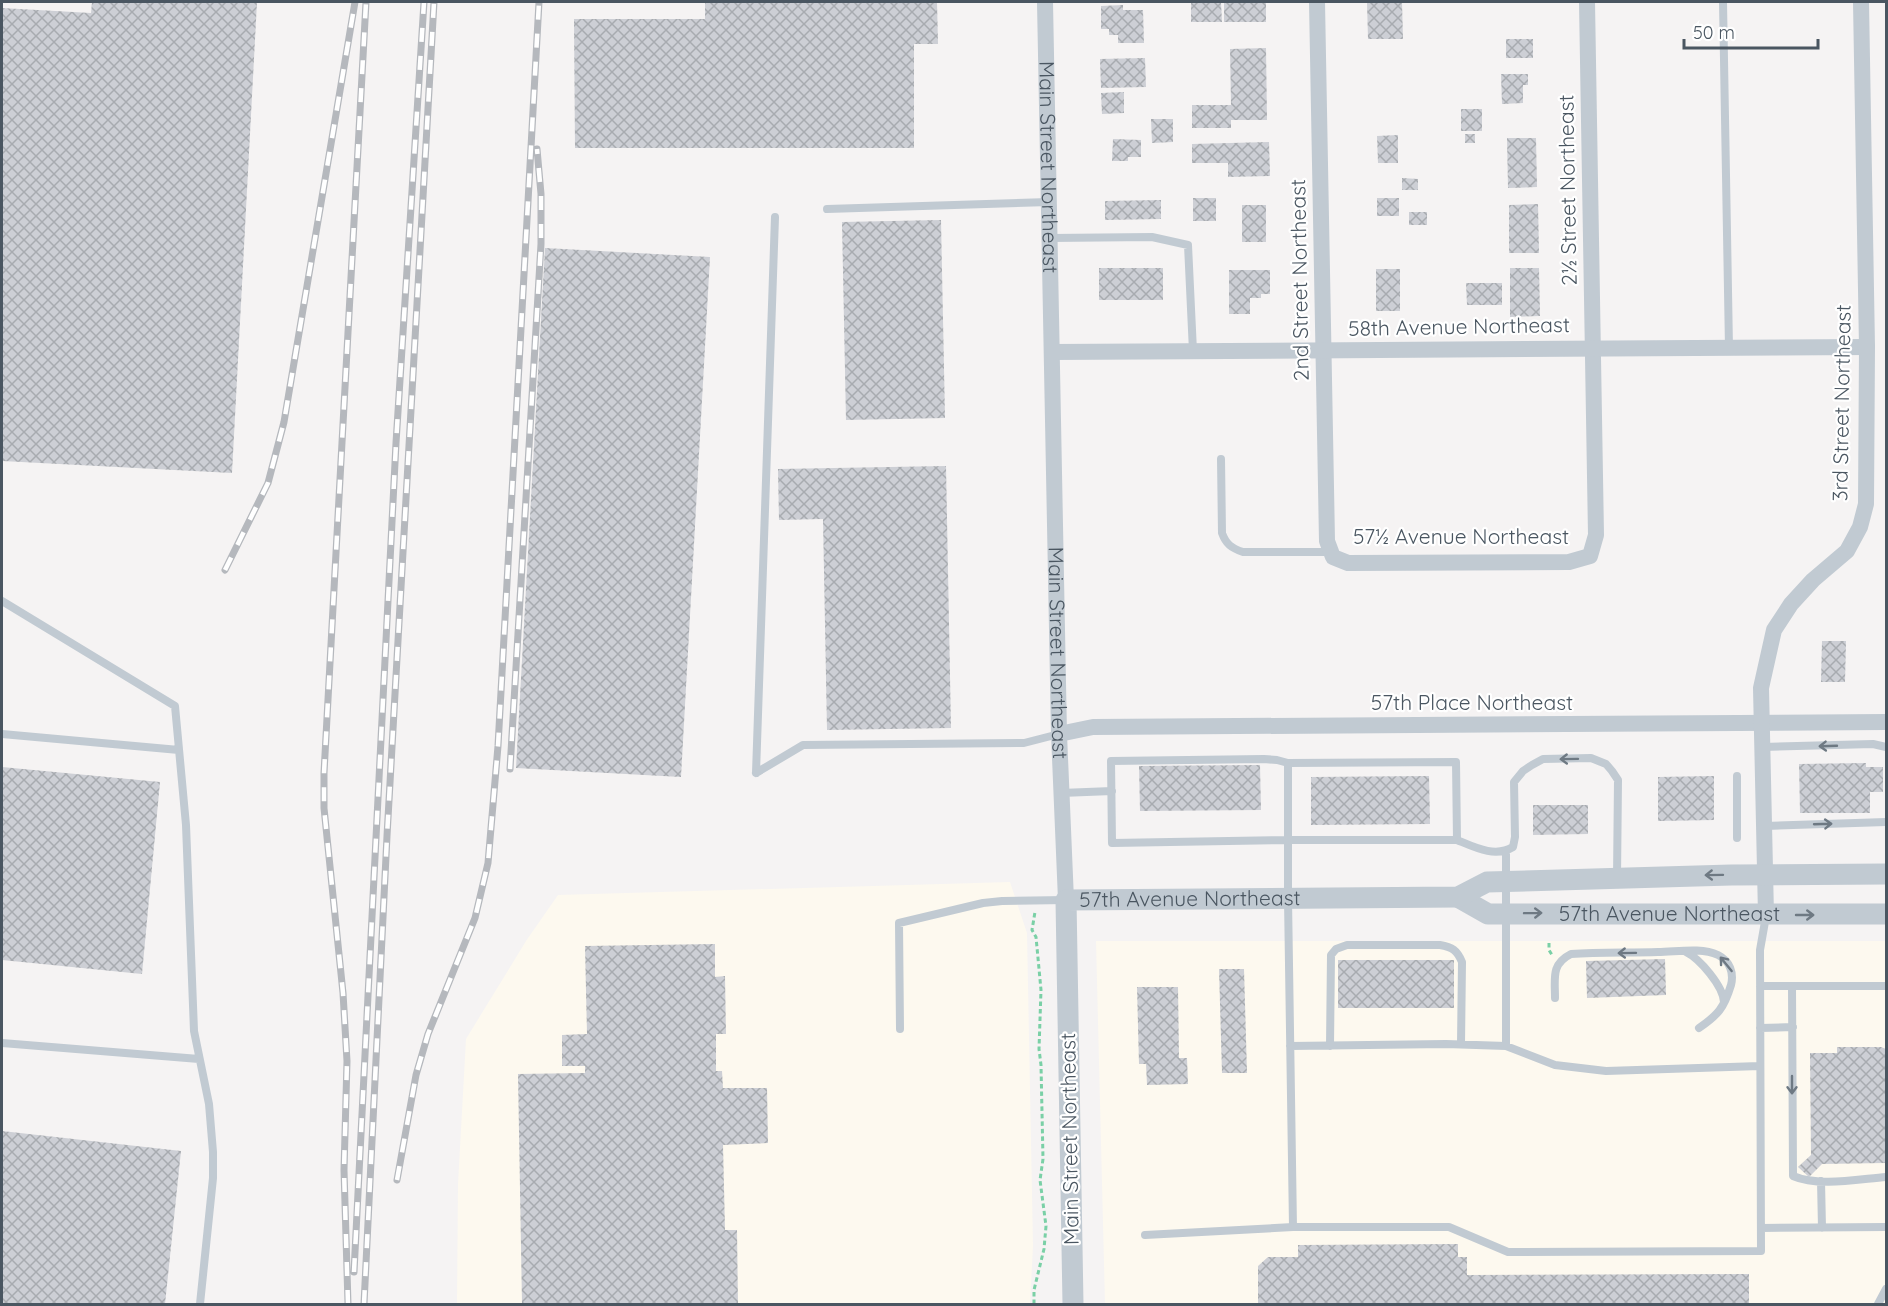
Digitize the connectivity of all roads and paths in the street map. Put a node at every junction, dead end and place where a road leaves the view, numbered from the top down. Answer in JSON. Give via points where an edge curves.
{"nodes":[{"id":1,"x":1045,"y":2,"type":"edge"},
{"id":2,"x":1317,"y":2,"type":"edge"},
{"id":3,"x":1587,"y":2,"type":"edge"},
{"id":4,"x":1723,"y":2,"type":"edge"},
{"id":5,"x":1861,"y":2,"type":"edge"},
{"id":6,"x":1049,"y":202,"type":"junction"},
{"id":7,"x":827,"y":209,"type":"dead end"},
{"id":8,"x":776,"y":217,"type":"dead end"},
{"id":9,"x":1050,"y":238,"type":"junction"},
{"id":10,"x":1867,"y":347,"type":"junction"},
{"id":11,"x":1729,"y":348,"type":"junction"},
{"id":12,"x":1594,"y":349,"type":"junction"},
{"id":13,"x":1193,"y":351,"type":"junction"},
{"id":14,"x":1324,"y":351,"type":"junction"},
{"id":15,"x":1052,"y":352,"type":"junction"},
{"id":16,"x":1221,"y":459,"type":"dead end"},
{"id":17,"x":1332,"y":555,"type":"junction"},
{"id":18,"x":1590,"y":556,"type":"joint"},
{"id":19,"x":2,"y":602,"type":"edge"},
{"id":20,"x":1887,"y":722,"type":"edge"},
{"id":21,"x":1761,"y":723,"type":"junction"},
{"id":22,"x":2,"y":734,"type":"edge"},
{"id":23,"x":1059,"y":734,"type":"junction"},
{"id":24,"x":1762,"y":747,"type":"junction"},
{"id":25,"x":1887,"y":747,"type":"edge"},
{"id":26,"x":179,"y":750,"type":"junction"},
{"id":27,"x":1288,"y":763,"type":"junction"},
{"id":28,"x":1737,"y":776,"type":"dead end"},
{"id":29,"x":1112,"y":791,"type":"junction"},
{"id":30,"x":1062,"y":793,"type":"junction"},
{"id":31,"x":1887,"y":822,"type":"edge"},
{"id":32,"x":1765,"y":826,"type":"junction"},
{"id":33,"x":1737,"y":838,"type":"dead end"},
{"id":34,"x":1288,"y":840,"type":"junction"},
{"id":35,"x":1457,"y":840,"type":"junction"},
{"id":36,"x":1506,"y":851,"type":"junction"},
{"id":37,"x":1887,"y":874,"type":"edge"},
{"id":38,"x":1767,"y":875,"type":"junction"},
{"id":39,"x":1617,"y":878,"type":"junction"},
{"id":40,"x":1506,"y":882,"type":"junction"},
{"id":41,"x":1458,"y":897,"type":"junction"},
{"id":42,"x":1288,"y":899,"type":"junction"},
{"id":43,"x":1066,"y":900,"type":"junction"},
{"id":44,"x":1036,"y":901,"type":"junction"},
{"id":45,"x":1506,"y":914,"type":"junction"},
{"id":46,"x":1887,"y":914,"type":"edge"},
{"id":47,"x":1766,"y":915,"type":"junction"},
{"id":48,"x":1686,"y":952,"type":"junction"},
{"id":49,"x":1760,"y":986,"type":"junction"},
{"id":50,"x":1792,"y":986,"type":"junction"},
{"id":51,"x":1887,"y":986,"type":"edge"},
{"id":52,"x":1555,"y":998,"type":"dead end"},
{"id":53,"x":1724,"y":1005,"type":"junction"},
{"id":54,"x":1793,"y":1027,"type":"junction"},
{"id":55,"x":1699,"y":1028,"type":"dead end"},
{"id":56,"x":1760,"y":1028,"type":"junction"},
{"id":57,"x":900,"y":1029,"type":"dead end"},
{"id":58,"x":2,"y":1043,"type":"edge"},
{"id":59,"x":1461,"y":1044,"type":"junction"},
{"id":60,"x":1290,"y":1046,"type":"junction"},
{"id":61,"x":1330,"y":1046,"type":"junction"},
{"id":62,"x":1506,"y":1046,"type":"junction"},
{"id":63,"x":200,"y":1059,"type":"junction"},
{"id":64,"x":1760,"y":1066,"type":"junction"},
{"id":65,"x":1887,"y":1177,"type":"edge"},
{"id":66,"x":1821,"y":1181,"type":"junction"},
{"id":67,"x":1293,"y":1227,"type":"junction"},
{"id":68,"x":1887,"y":1227,"type":"edge"},
{"id":69,"x":1761,"y":1228,"type":"junction"},
{"id":70,"x":1822,"y":1228,"type":"junction"},
{"id":71,"x":1145,"y":1235,"type":"dead end"},
{"id":72,"x":1887,"y":1289,"type":"edge"},
{"id":73,"x":200,"y":1305,"type":"edge"},
{"id":74,"x":1034,"y":1305,"type":"edge"},
{"id":75,"x":1073,"y":1305,"type":"edge"},
{"id":76,"x":1878,"y":1305,"type":"edge"}],
"edges":[{"from":1,"to":6,"type":"street","name":"Main Street Northeast"},
{"from":2,"to":14,"type":"street","name":"2nd Street Northeast"},
{"from":3,"to":12,"type":"street","name":"2½ Street Northeast"},
{"from":4,"to":11,"type":"lane"},
{"from":5,"to":10,"type":"street","name":"3rd Street Northeast"},
{"from":6,"to":7,"type":"lane"},
{"from":6,"to":9,"type":"street","name":"Main Street Northeast"},
{"from":8,"to":23,"type":"lane","via":[[756,773],[803,745],[1024,743]]},
{"from":9,"to":13,"type":"lane","via":[[1152,237],[1188,245]]},
{"from":9,"to":15,"type":"street","name":"Main Street Northeast"},
{"from":10,"to":11,"type":"street","name":"58th Avenue Northeast"},
{"from":10,"to":21,"type":"street","name":"3rd Street Northeast","via":[[1866,504],[1860,527],[1847,550],[1791,604],[1774,630],[1761,688]]},
{"from":11,"to":12,"type":"street","name":"58th Avenue Northeast"},
{"from":12,"to":14,"type":"street","name":"58th Avenue Northeast"},
{"from":12,"to":18,"type":"street","name":"2½ Street Northeast","via":[[1596,535]]},
{"from":13,"to":14,"type":"street","name":"58th Avenue Northeast"},
{"from":13,"to":15,"type":"street","name":"58th Avenue Northeast"},
{"from":14,"to":17,"type":"street","name":"2nd Street Northeast","via":[[1327,541]]},
{"from":15,"to":23,"type":"street","name":"Main Street Northeast"},
{"from":16,"to":17,"type":"lane","via":[[1222,533],[1226,543],[1243,552]]},
{"from":17,"to":18,"type":"street","name":"57½ Avenue Northeast","via":[[1348,563],[1569,562]]},
{"from":19,"to":26,"type":"lane","via":[[175,706]]},
{"from":20,"to":21,"type":"street","name":"57th Place Northeast"},
{"from":21,"to":23,"type":"street","name":"57th Place Northeast","via":[[1093,727]]},
{"from":21,"to":24,"type":"street","name":"3rd Street Northeast"},
{"from":22,"to":26,"type":"lane"},
{"from":23,"to":30,"type":"street","name":"Main Street Northeast"},
{"from":25,"to":24,"type":"lane","one_way":true},
{"from":24,"to":32,"type":"street","name":"3rd Street Northeast"},
{"from":26,"to":63,"type":"lane","via":[[194,1031]]},
{"from":27,"to":29,"type":"lane","via":[[1264,759],[1111,761]]},
{"from":27,"to":34,"type":"lane"},
{"from":27,"to":35,"type":"lane","via":[[1456,762]]},
{"from":28,"to":33,"type":"lane"},
{"from":29,"to":30,"type":"lane"},
{"from":29,"to":34,"type":"lane","via":[[1112,843]]},
{"from":30,"to":43,"type":"street","name":"Main Street Northeast"},
{"from":32,"to":31,"type":"lane","one_way":true},
{"from":32,"to":38,"type":"street","name":"3rd Street Northeast"},
{"from":34,"to":35,"type":"lane"},
{"from":34,"to":42,"type":"lane"},
{"from":35,"to":36,"type":"lane","via":[[1481,849]]},
{"from":39,"to":36,"type":"lane","one_way":true,"via":[[1618,780],[1598,760],[1543,759],[1523,771],[1514,782],[1515,837],[1513,847]]},
{"from":36,"to":40,"type":"lane"},
{"from":37,"to":38,"type":"street","name":"57th Avenue Northeast"},
{"from":38,"to":39,"type":"street","name":"57th Avenue Northeast","one_way":true},
{"from":38,"to":47,"type":"street","name":"3rd Street Northeast"},
{"from":39,"to":40,"type":"street","name":"57th Avenue Northeast"},
{"from":40,"to":41,"type":"street","name":"57th Avenue Northeast","via":[[1487,882]]},
{"from":40,"to":45,"type":"lane"},
{"from":41,"to":42,"type":"street","name":"57th Avenue Northeast"},
{"from":41,"to":45,"type":"street","name":"57th Avenue Northeast","via":[[1488,914]]},
{"from":42,"to":43,"type":"street","name":"57th Avenue Northeast"},
{"from":42,"to":60,"type":"lane"},
{"from":43,"to":44,"type":"lane"},
{"from":43,"to":75,"type":"street","name":"Main Street Northeast"},
{"from":44,"to":57,"type":"lane","via":[[983,903],[899,923]]},
{"from":44,"to":74,"type":"path","via":[[1032,930],[1041,990],[1040,1180],[1046,1226]]},
{"from":45,"to":47,"type":"street","name":"57th Avenue Northeast","one_way":true},
{"from":45,"to":62,"type":"lane"},
{"from":47,"to":46,"type":"street","name":"57th Avenue Northeast","one_way":true},
{"from":47,"to":49,"type":"lane","via":[[1760,950]]},
{"from":48,"to":52,"type":"lane","one_way":true,"via":[[1571,954],[1559,962],[1555,971]]},
{"from":48,"to":53,"type":"lane","via":[[1700,962],[1720,989]]},
{"from":53,"to":48,"type":"lane","one_way":true,"via":[[1732,980],[1730,966],[1716,954]]},
{"from":49,"to":50,"type":"lane"},
{"from":49,"to":56,"type":"lane"},
{"from":50,"to":51,"type":"lane"},
{"from":50,"to":54,"type":"lane"},
{"from":53,"to":55,"type":"lane"},
{"from":54,"to":56,"type":"lane"},
{"from":54,"to":66,"type":"lane","one_way":true,"via":[[1793,1176]]},
{"from":56,"to":64,"type":"lane"},
{"from":58,"to":63,"type":"lane"},
{"from":59,"to":61,"type":"lane"},
{"from":59,"to":61,"type":"lane","via":[[1462,962],[1450,946],[1347,945],[1331,955]]},
{"from":59,"to":62,"type":"lane"},
{"from":60,"to":61,"type":"lane"},
{"from":60,"to":67,"type":"lane"},
{"from":62,"to":64,"type":"lane","via":[[1556,1065],[1606,1071]]},
{"from":63,"to":73,"type":"lane","via":[[213,1152]]},
{"from":64,"to":69,"type":"lane"},
{"from":65,"to":66,"type":"lane"},
{"from":66,"to":70,"type":"lane"},
{"from":67,"to":69,"type":"lane","via":[[1449,1227],[1508,1252],[1761,1251]]},
{"from":67,"to":71,"type":"lane"},
{"from":68,"to":70,"type":"lane"},
{"from":69,"to":70,"type":"lane"},
{"from":72,"to":76,"type":"lane"}]}
